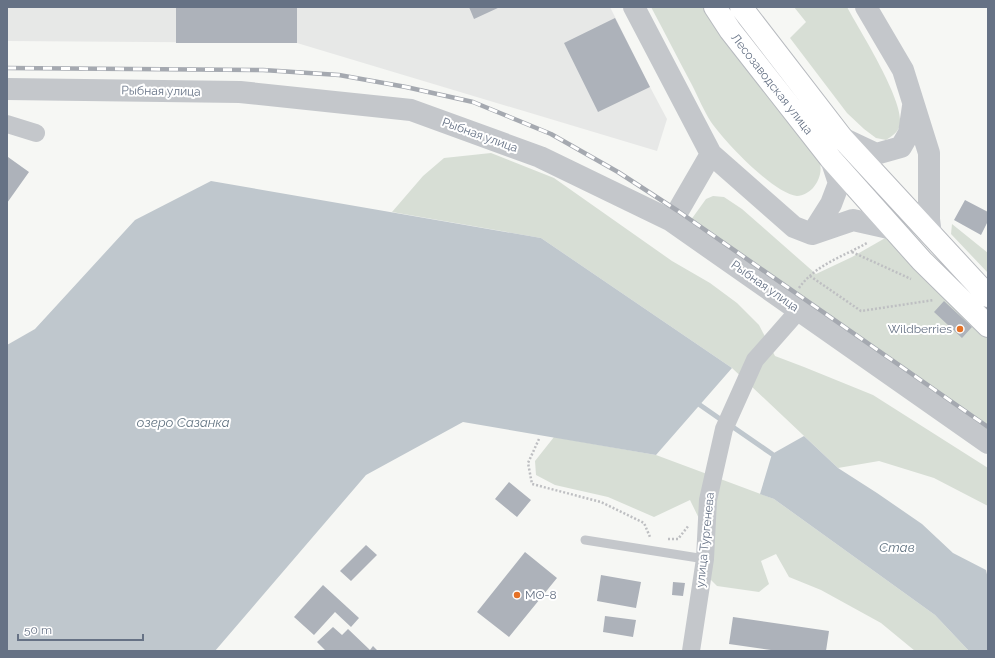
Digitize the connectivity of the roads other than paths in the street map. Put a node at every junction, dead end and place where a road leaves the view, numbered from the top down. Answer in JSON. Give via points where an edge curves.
{"nodes":[{"id":1,"x":634,"y":7,"type":"edge"},
{"id":2,"x":715,"y":7,"type":"edge"},
{"id":3,"x":741,"y":7,"type":"edge"},
{"id":4,"x":866,"y":7,"type":"edge"},
{"id":5,"x":7,"y":89,"type":"edge"},
{"id":6,"x":913,"y":100,"type":"junction"},
{"id":7,"x":7,"y":124,"type":"edge"},
{"id":8,"x":36,"y":133,"type":"dead end"},
{"id":9,"x":842,"y":138,"type":"junction"},
{"id":10,"x":711,"y":154,"type":"junction"},
{"id":11,"x":831,"y":159,"type":"junction"},
{"id":12,"x":670,"y":220,"type":"junction"},
{"id":13,"x":893,"y":229,"type":"junction"},
{"id":14,"x":812,"y":234,"type":"junction"},
{"id":15,"x":931,"y":235,"type":"junction"},
{"id":16,"x":988,"y":296,"type":"edge"},
{"id":17,"x":799,"y":310,"type":"junction"},
{"id":18,"x":988,"y":326,"type":"edge"},
{"id":19,"x":988,"y":443,"type":"edge"},
{"id":20,"x":585,"y":540,"type":"dead end"},
{"id":21,"x":705,"y":560,"type":"junction"},
{"id":22,"x":691,"y":651,"type":"edge"}],
"edges":[{"from":1,"to":10,"type":"street"},
{"from":2,"to":11,"type":"main road","name":"Лесозаводская улица","via":[[730,30]]},
{"from":3,"to":9,"type":"main road","name":"Лесозаводская улица"},
{"from":4,"to":6,"type":"street","name":"Лесозаводская улица","via":[[903,70]]},
{"from":5,"to":12,"type":"street","name":"Рыбная улица","via":[[240,92],[411,110],[540,157]]},
{"from":6,"to":9,"type":"street","name":"Лесозаводская улица","via":[[909,133],[901,147],[876,154]]},
{"from":6,"to":15,"type":"street","name":"Лесозаводская улица","via":[[929,153]]},
{"from":7,"to":8,"type":"street"},
{"from":9,"to":15,"type":"main road","name":"Лесозаводская улица"},
{"from":10,"to":12,"type":"street","via":[[678,211]]},
{"from":10,"to":14,"type":"street","via":[[794,228]]},
{"from":11,"to":13,"type":"main road","name":"Лесозаводская улица"},
{"from":11,"to":14,"type":"street","name":"Лесозаводская улица","via":[[839,183],[831,204]]},
{"from":12,"to":17,"type":"street","name":"Рыбная улица"},
{"from":13,"to":14,"type":"street","via":[[853,220]]},
{"from":13,"to":18,"type":"main road","name":"Лесозаводская улица"},
{"from":15,"to":16,"type":"main road","name":"Лесозаводская улица"},
{"from":17,"to":19,"type":"street","name":"Рыбная улица"},
{"from":17,"to":21,"type":"street","name":"улица Тургенева","via":[[754,360],[724,429],[708,500]]},
{"from":20,"to":21,"type":"lane"},
{"from":21,"to":22,"type":"street","name":"улица Тургенева"}]}
